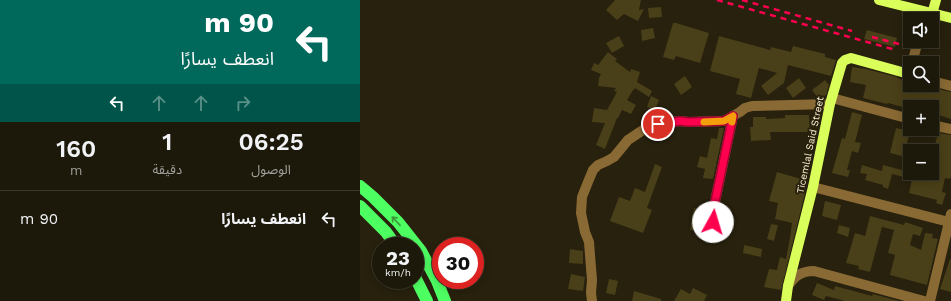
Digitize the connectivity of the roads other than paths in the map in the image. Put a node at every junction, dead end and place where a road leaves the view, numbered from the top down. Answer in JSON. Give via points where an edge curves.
{"nodes":[{"id":1,"x":880,"y":0,"type":"edge"},
{"id":2,"x":936,"y":0,"type":"edge"},
{"id":3,"x":918,"y":12,"type":"edge"},
{"id":4,"x":929,"y":12,"type":"edge"},
{"id":5,"x":939,"y":16,"type":"edge"},
{"id":6,"x":951,"y":18,"type":"edge"},
{"id":7,"x":903,"y":71,"type":"edge"},
{"id":8,"x":939,"y":83,"type":"edge"},
{"id":9,"x":951,"y":86,"type":"edge"},
{"id":10,"x":831,"y":101,"type":"junction"},
{"id":11,"x":733,"y":116,"type":"junction"},
{"id":12,"x":903,"y":117,"type":"edge"},
{"id":13,"x":939,"y":126,"type":"edge"},
{"id":14,"x":951,"y":129,"type":"edge"},
{"id":15,"x":360,"y":186,"type":"edge"},
{"id":16,"x":813,"y":187,"type":"junction"},
{"id":17,"x":360,"y":206,"type":"edge"},
{"id":18,"x":950,"y":218,"type":"edge"},
{"id":19,"x":717,"y":236,"type":"dead end"},
{"id":20,"x":390,"y":237,"type":"edge"},
{"id":21,"x":788,"y":286,"type":"junction"},
{"id":22,"x":421,"y":289,"type":"edge"},
{"id":23,"x":427,"y":301,"type":"edge"},
{"id":24,"x":445,"y":301,"type":"edge"},
{"id":25,"x":592,"y":301,"type":"edge"},
{"id":26,"x":786,"y":301,"type":"edge"},
{"id":27,"x":924,"y":301,"type":"edge"},
{"id":28,"x":930,"y":301,"type":"edge"}],
"edges":[{"from":1,"to":3,"type":"main road"},
{"from":2,"to":4,"type":"main road"},
{"from":5,"to":6,"type":"main road"},
{"from":7,"to":10,"type":"main road","name":"Ticemlal Said Street","via":[[851,58],[844,60]]},
{"from":8,"to":9,"type":"street"},
{"from":10,"to":11,"type":"street","via":[[752,106]]},
{"from":10,"to":12,"type":"street"},
{"from":10,"to":16,"type":"main road","name":"Ticemlal Said Street"},
{"from":11,"to":19,"type":"street","via":[[712,216]]},
{"from":11,"to":25,"type":"street","via":[[724,121],[658,124],[628,140],[614,157],[593,170],[582,197],[581,213],[589,242]]},
{"from":13,"to":14,"type":"street"},
{"from":24,"to":15,"type":"highway","one_way":true,"via":[[421,251],[398,222]]},
{"from":16,"to":18,"type":"street"},
{"from":16,"to":21,"type":"main road","name":"Ticemlal Said Street"},
{"from":17,"to":20,"type":"highway"},
{"from":18,"to":28,"type":"street"},
{"from":21,"to":26,"type":"main road","name":"Ticemlal Said Street"},
{"from":21,"to":27,"type":"street","via":[[794,278],[805,271],[814,271]]},
{"from":22,"to":23,"type":"highway"}]}
